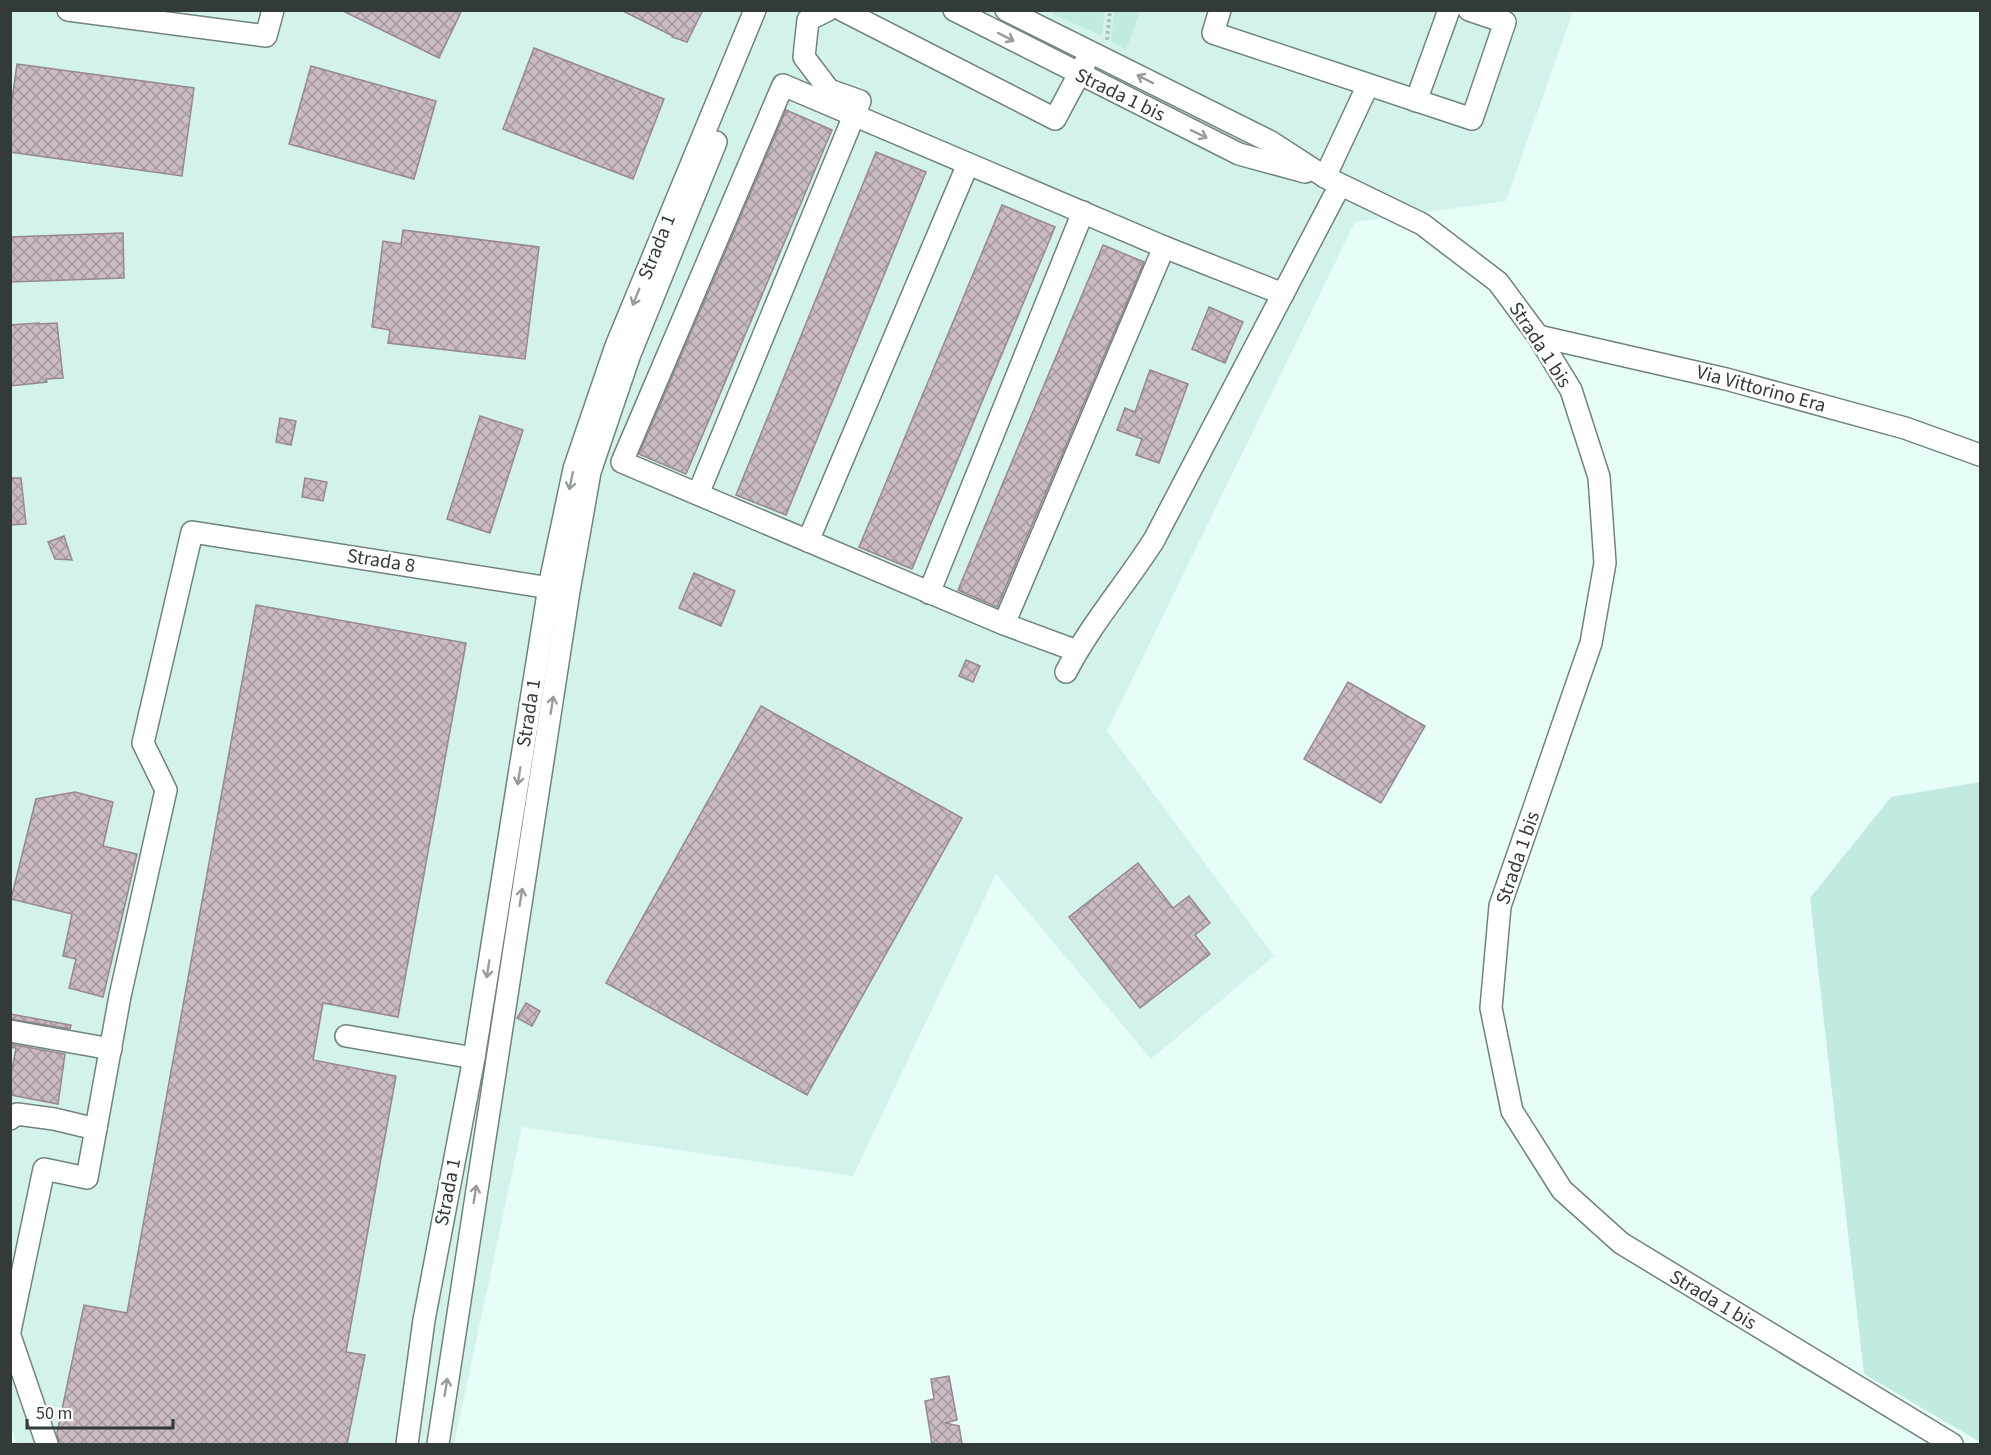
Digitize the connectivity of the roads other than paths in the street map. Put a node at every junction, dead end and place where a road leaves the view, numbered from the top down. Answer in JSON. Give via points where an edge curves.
{"nodes":[{"id":1,"x":68,"y":10,"type":"edge"},
{"id":2,"x":273,"y":10,"type":"edge"},
{"id":3,"x":755,"y":10,"type":"edge"},
{"id":4,"x":771,"y":10,"type":"edge"},
{"id":5,"x":828,"y":10,"type":"edge"},
{"id":6,"x":842,"y":10,"type":"edge"},
{"id":7,"x":954,"y":10,"type":"edge"},
{"id":8,"x":1006,"y":10,"type":"edge"},
{"id":9,"x":1220,"y":10,"type":"edge"},
{"id":10,"x":1449,"y":10,"type":"edge"},
{"id":11,"x":1469,"y":10,"type":"edge"},
{"id":12,"x":1097,"y":55,"type":"junction"},
{"id":13,"x":1079,"y":75,"type":"junction"},
{"id":14,"x":1368,"y":85,"type":"junction"},
{"id":15,"x":1416,"y":101,"type":"junction"},
{"id":16,"x":854,"y":115,"type":"junction"},
{"id":17,"x":968,"y":164,"type":"junction"},
{"id":18,"x":1333,"y":181,"type":"junction"},
{"id":19,"x":1083,"y":212,"type":"junction"},
{"id":20,"x":1164,"y":247,"type":"junction"},
{"id":21,"x":1283,"y":294,"type":"junction"},
{"id":22,"x":1538,"y":336,"type":"junction"},
{"id":23,"x":1980,"y":455,"type":"edge"},
{"id":24,"x":699,"y":494,"type":"junction"},
{"id":25,"x":808,"y":541,"type":"junction"},
{"id":26,"x":559,"y":589,"type":"junction"},
{"id":27,"x":930,"y":593,"type":"junction"},
{"id":28,"x":1004,"y":624,"type":"junction"},
{"id":29,"x":1077,"y":651,"type":"junction"},
{"id":30,"x":1066,"y":672,"type":"dead end"},
{"id":31,"x":10,"y":1031,"type":"edge"},
{"id":32,"x":346,"y":1036,"type":"dead end"},
{"id":33,"x":111,"y":1049,"type":"junction"},
{"id":34,"x":474,"y":1058,"type":"junction"},
{"id":35,"x":10,"y":1119,"type":"edge"},
{"id":36,"x":96,"y":1129,"type":"junction"},
{"id":37,"x":10,"y":1331,"type":"edge"},
{"id":38,"x":10,"y":1336,"type":"edge"},
{"id":39,"x":47,"y":1444,"type":"edge"},
{"id":40,"x":407,"y":1444,"type":"edge"},
{"id":41,"x":438,"y":1444,"type":"edge"},
{"id":42,"x":1952,"y":1444,"type":"edge"}],
"edges":[{"from":1,"to":2,"type":"street","via":[[266,36]]},
{"from":3,"to":26,"type":"street","name":"Strada 1","one_way":true,"via":[[616,346],[574,469]]},
{"from":4,"to":26,"type":"street","name":"Strada 1","via":[[630,354],[590,472]]},
{"from":5,"to":16,"type":"street","via":[[808,20],[804,57],[829,90],[860,101]]},
{"from":6,"to":13,"type":"street","via":[[1055,119]]},
{"from":7,"to":13,"type":"street","name":"Strada 1 bis","one_way":true},
{"from":8,"to":12,"type":"street","name":"Strada 1 bis"},
{"from":9,"to":14,"type":"street","via":[[1213,33]]},
{"from":10,"to":15,"type":"street"},
{"from":11,"to":15,"type":"street","via":[[1505,22],[1472,119]]},
{"from":12,"to":13,"type":"street"},
{"from":18,"to":12,"type":"street","name":"Strada 1 bis","one_way":true,"via":[[1271,142]]},
{"from":13,"to":18,"type":"street","name":"Strada 1 bis","one_way":true,"via":[[1239,154]]},
{"from":14,"to":15,"type":"street"},
{"from":14,"to":18,"type":"street"},
{"from":16,"to":17,"type":"street"},
{"from":16,"to":24,"type":"street"},
{"from":16,"to":24,"type":"street","via":[[783,85],[622,462]]},
{"from":17,"to":19,"type":"street"},
{"from":17,"to":25,"type":"street"},
{"from":18,"to":21,"type":"street"},
{"from":18,"to":22,"type":"street","name":"Strada 1 bis","via":[[1422,224],[1498,282]]},
{"from":19,"to":20,"type":"street"},
{"from":19,"to":27,"type":"street"},
{"from":20,"to":21,"type":"street"},
{"from":20,"to":28,"type":"street"},
{"from":21,"to":29,"type":"street","via":[[1154,540]]},
{"from":22,"to":23,"type":"street","name":"Via Vittorino Era","via":[[1726,379],[1905,428]]},
{"from":22,"to":42,"type":"street","name":"Strada 1 bis","via":[[1571,390],[1599,477],[1605,563],[1591,643],[1500,906],[1491,1008],[1512,1111],[1562,1190],[1621,1243]]},
{"from":24,"to":25,"type":"street"},
{"from":25,"to":27,"type":"street"},
{"from":26,"to":33,"type":"street","name":"Strada 8","via":[[192,532],[143,743],[166,790]]},
{"from":26,"to":34,"type":"street","name":"Strada 1","one_way":true},
{"from":41,"to":26,"type":"street","name":"Strada 1","one_way":true},
{"from":27,"to":28,"type":"street"},
{"from":28,"to":29,"type":"street"},
{"from":29,"to":30,"type":"street"},
{"from":31,"to":33,"type":"street"},
{"from":32,"to":34,"type":"street"},
{"from":33,"to":36,"type":"street"},
{"from":34,"to":40,"type":"street","name":"Strada 1","via":[[424,1320]]},
{"from":35,"to":36,"type":"street","via":[[17,1114]]},
{"from":36,"to":37,"type":"street","via":[[87,1178],[44,1169]]},
{"from":38,"to":39,"type":"street"}]}
